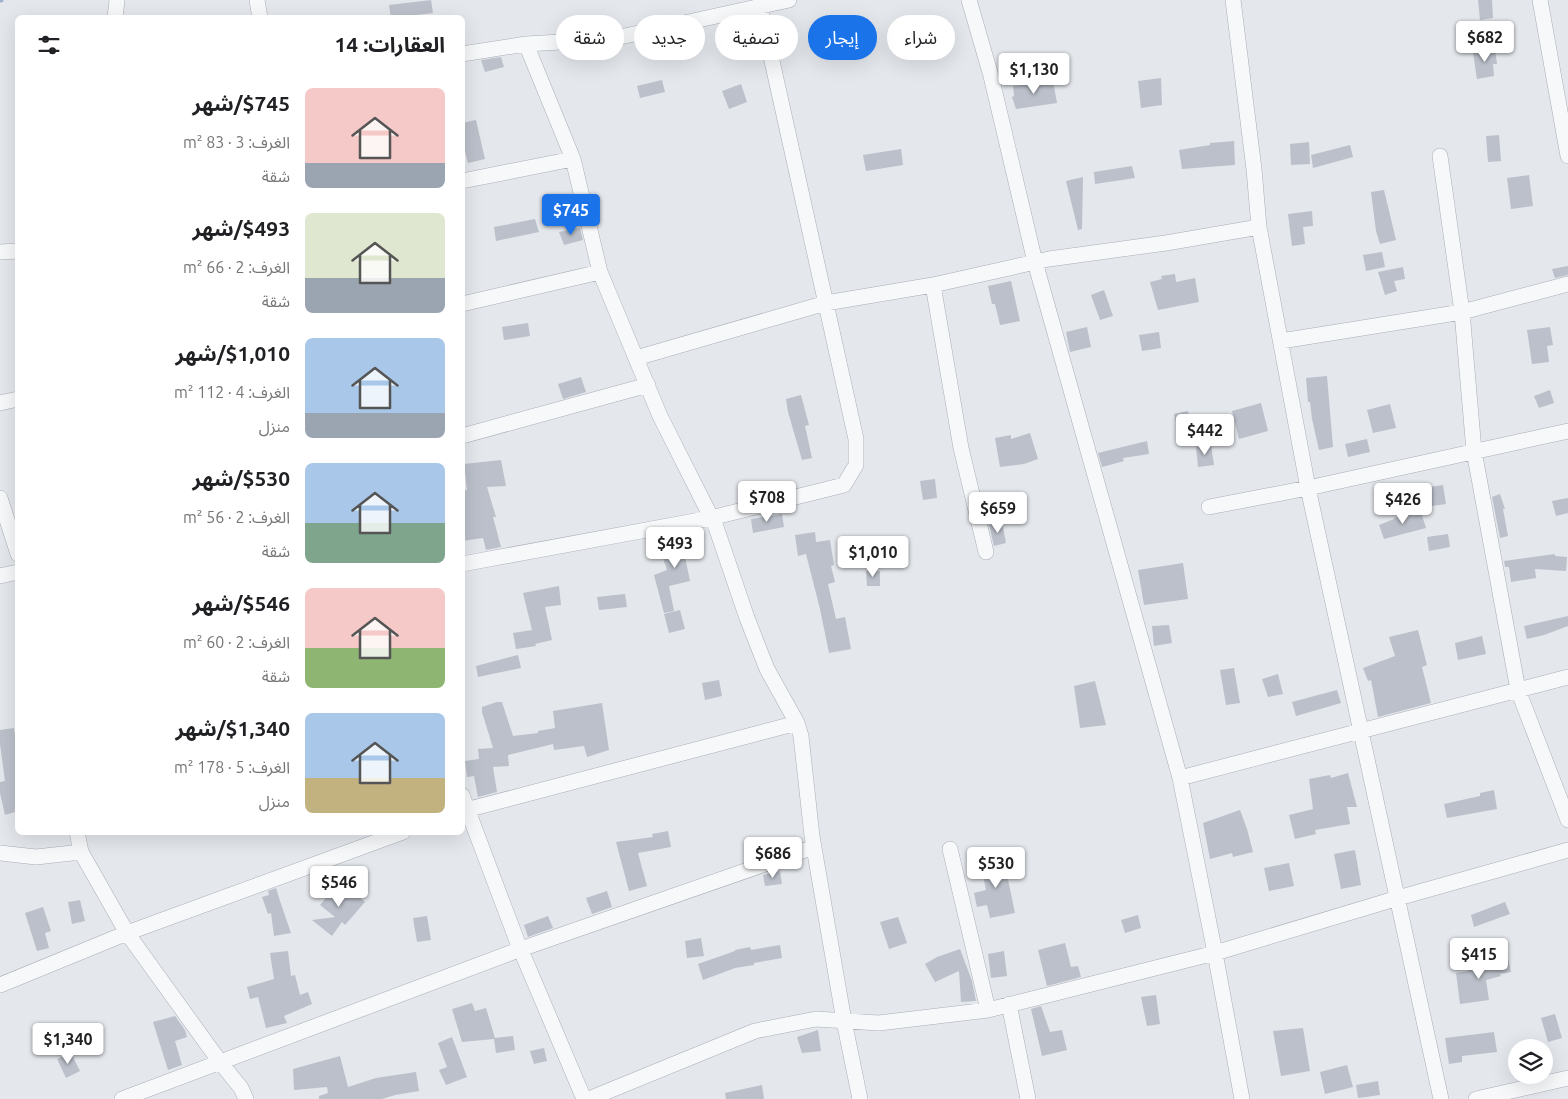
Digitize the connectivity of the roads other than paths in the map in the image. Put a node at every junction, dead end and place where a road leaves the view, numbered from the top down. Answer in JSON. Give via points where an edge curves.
{"nodes":[{"id":1,"x":117,"y":0,"type":"edge"},
{"id":2,"x":257,"y":0,"type":"edge"},
{"id":3,"x":789,"y":0,"type":"edge"},
{"id":4,"x":969,"y":0,"type":"edge"},
{"id":5,"x":1233,"y":0,"type":"edge"},
{"id":6,"x":1540,"y":0,"type":"edge"},
{"id":7,"x":760,"y":7,"type":"junction"},
{"id":8,"x":115,"y":15,"type":"edge"},
{"id":9,"x":260,"y":15,"type":"edge"},
{"id":10,"x":526,"y":44,"type":"junction"},
{"id":11,"x":465,"y":54,"type":"edge"},
{"id":12,"x":1440,"y":156,"type":"dead end"},
{"id":13,"x":1568,"y":156,"type":"edge"},
{"id":14,"x":573,"y":159,"type":"junction"},
{"id":15,"x":465,"y":180,"type":"edge"},
{"id":16,"x":1258,"y":227,"type":"junction"},
{"id":17,"x":15,"y":251,"type":"edge"},
{"id":18,"x":0,"y":252,"type":"edge"},
{"id":19,"x":1035,"y":262,"type":"junction"},
{"id":20,"x":600,"y":272,"type":"junction"},
{"id":21,"x":1568,"y":284,"type":"edge"},
{"id":22,"x":933,"y":285,"type":"junction"},
{"id":23,"x":465,"y":303,"type":"edge"},
{"id":24,"x":826,"y":303,"type":"junction"},
{"id":25,"x":1462,"y":312,"type":"junction"},
{"id":26,"x":1281,"y":341,"type":"junction"},
{"id":27,"x":636,"y":358,"type":"junction"},
{"id":28,"x":648,"y":385,"type":"junction"},
{"id":29,"x":15,"y":400,"type":"edge"},
{"id":30,"x":0,"y":403,"type":"edge"},
{"id":31,"x":1568,"y":431,"type":"edge"},
{"id":32,"x":465,"y":435,"type":"edge"},
{"id":33,"x":1474,"y":452,"type":"junction"},
{"id":34,"x":1308,"y":488,"type":"junction"},
{"id":35,"x":0,"y":498,"type":"edge"},
{"id":36,"x":1209,"y":507,"type":"dead end"},
{"id":37,"x":711,"y":518,"type":"junction"},
{"id":38,"x":15,"y":545,"type":"edge"},
{"id":39,"x":986,"y":552,"type":"dead end"},
{"id":40,"x":465,"y":563,"type":"edge"},
{"id":41,"x":15,"y":573,"type":"edge"},
{"id":42,"x":0,"y":576,"type":"edge"},
{"id":43,"x":1568,"y":677,"type":"edge"},
{"id":44,"x":1518,"y":690,"type":"junction"},
{"id":45,"x":797,"y":723,"type":"junction"},
{"id":46,"x":1361,"y":732,"type":"junction"},
{"id":47,"x":1180,"y":778,"type":"junction"},
{"id":48,"x":465,"y":805,"type":"edge"},
{"id":49,"x":465,"y":808,"type":"edge"},
{"id":50,"x":1568,"y":820,"type":"edge"},
{"id":51,"x":78,"y":835,"type":"edge"},
{"id":52,"x":395,"y":835,"type":"edge"},
{"id":53,"x":814,"y":847,"type":"junction"},
{"id":54,"x":950,"y":849,"type":"dead end"},
{"id":55,"x":1568,"y":850,"type":"edge"},
{"id":56,"x":81,"y":852,"type":"junction"},
{"id":57,"x":0,"y":853,"type":"edge"},
{"id":58,"x":1398,"y":898,"type":"junction"},
{"id":59,"x":127,"y":933,"type":"junction"},
{"id":60,"x":521,"y":949,"type":"junction"},
{"id":61,"x":1216,"y":953,"type":"junction"},
{"id":62,"x":0,"y":985,"type":"edge"},
{"id":63,"x":1009,"y":1004,"type":"junction"},
{"id":64,"x":988,"y":1010,"type":"junction"},
{"id":65,"x":844,"y":1021,"type":"junction"},
{"id":66,"x":220,"y":1062,"type":"junction"},
{"id":67,"x":1568,"y":1078,"type":"edge"},
{"id":68,"x":122,"y":1099,"type":"edge"},
{"id":69,"x":246,"y":1099,"type":"edge"},
{"id":70,"x":584,"y":1099,"type":"edge"},
{"id":71,"x":589,"y":1099,"type":"edge"},
{"id":72,"x":860,"y":1099,"type":"edge"},
{"id":73,"x":1028,"y":1099,"type":"edge"},
{"id":74,"x":1242,"y":1099,"type":"edge"},
{"id":75,"x":1441,"y":1099,"type":"edge"},
{"id":76,"x":1476,"y":1099,"type":"edge"}],
"edges":[{"from":1,"to":8,"type":"street"},
{"from":2,"to":9,"type":"street"},
{"from":3,"to":7,"type":"street"},
{"from":4,"to":19,"type":"street","via":[[991,76]]},
{"from":5,"to":16,"type":"street"},
{"from":6,"to":13,"type":"street"},
{"from":7,"to":10,"type":"street","via":[[611,39]]},
{"from":7,"to":24,"type":"street"},
{"from":10,"to":11,"type":"street"},
{"from":10,"to":14,"type":"street"},
{"from":12,"to":25,"type":"street"},
{"from":14,"to":15,"type":"street"},
{"from":14,"to":20,"type":"street"},
{"from":16,"to":19,"type":"street","via":[[1166,244]]},
{"from":16,"to":26,"type":"street"},
{"from":17,"to":18,"type":"street"},
{"from":19,"to":22,"type":"street"},
{"from":19,"to":47,"type":"street"},
{"from":20,"to":23,"type":"street"},
{"from":20,"to":27,"type":"street"},
{"from":21,"to":25,"type":"street"},
{"from":22,"to":24,"type":"street"},
{"from":22,"to":39,"type":"street","via":[[961,448]]},
{"from":24,"to":27,"type":"street"},
{"from":24,"to":37,"type":"street","via":[[856,439],[856,464],[844,485]]},
{"from":25,"to":26,"type":"street"},
{"from":25,"to":33,"type":"street"},
{"from":26,"to":34,"type":"street"},
{"from":27,"to":28,"type":"street"},
{"from":28,"to":32,"type":"street"},
{"from":28,"to":37,"type":"street"},
{"from":29,"to":30,"type":"street"},
{"from":31,"to":33,"type":"street"},
{"from":33,"to":34,"type":"street"},
{"from":33,"to":44,"type":"street"},
{"from":34,"to":36,"type":"street"},
{"from":34,"to":46,"type":"street"},
{"from":35,"to":38,"type":"street"},
{"from":37,"to":40,"type":"street"},
{"from":37,"to":45,"type":"street","via":[[767,669]]},
{"from":41,"to":42,"type":"street"},
{"from":43,"to":44,"type":"street"},
{"from":44,"to":46,"type":"street"},
{"from":44,"to":50,"type":"street"},
{"from":45,"to":48,"type":"street"},
{"from":45,"to":53,"type":"street"},
{"from":46,"to":47,"type":"street"},
{"from":46,"to":58,"type":"street"},
{"from":47,"to":61,"type":"street"},
{"from":49,"to":60,"type":"street"},
{"from":51,"to":56,"type":"street"},
{"from":52,"to":59,"type":"street"},
{"from":53,"to":60,"type":"street"},
{"from":53,"to":65,"type":"street"},
{"from":54,"to":64,"type":"street"},
{"from":55,"to":58,"type":"street"},
{"from":56,"to":57,"type":"street","via":[[36,857]]},
{"from":56,"to":59,"type":"street"},
{"from":58,"to":61,"type":"street"},
{"from":58,"to":75,"type":"street"},
{"from":59,"to":62,"type":"street"},
{"from":59,"to":66,"type":"street"},
{"from":60,"to":66,"type":"street"},
{"from":60,"to":70,"type":"street"},
{"from":61,"to":63,"type":"street"},
{"from":61,"to":74,"type":"street"},
{"from":63,"to":64,"type":"street"},
{"from":63,"to":73,"type":"street"},
{"from":64,"to":65,"type":"street","via":[[878,1024]]},
{"from":65,"to":71,"type":"street","via":[[816,1019],[755,1031]]},
{"from":65,"to":72,"type":"street"},
{"from":66,"to":68,"type":"street"},
{"from":66,"to":69,"type":"street"},
{"from":67,"to":76,"type":"street"}]}
